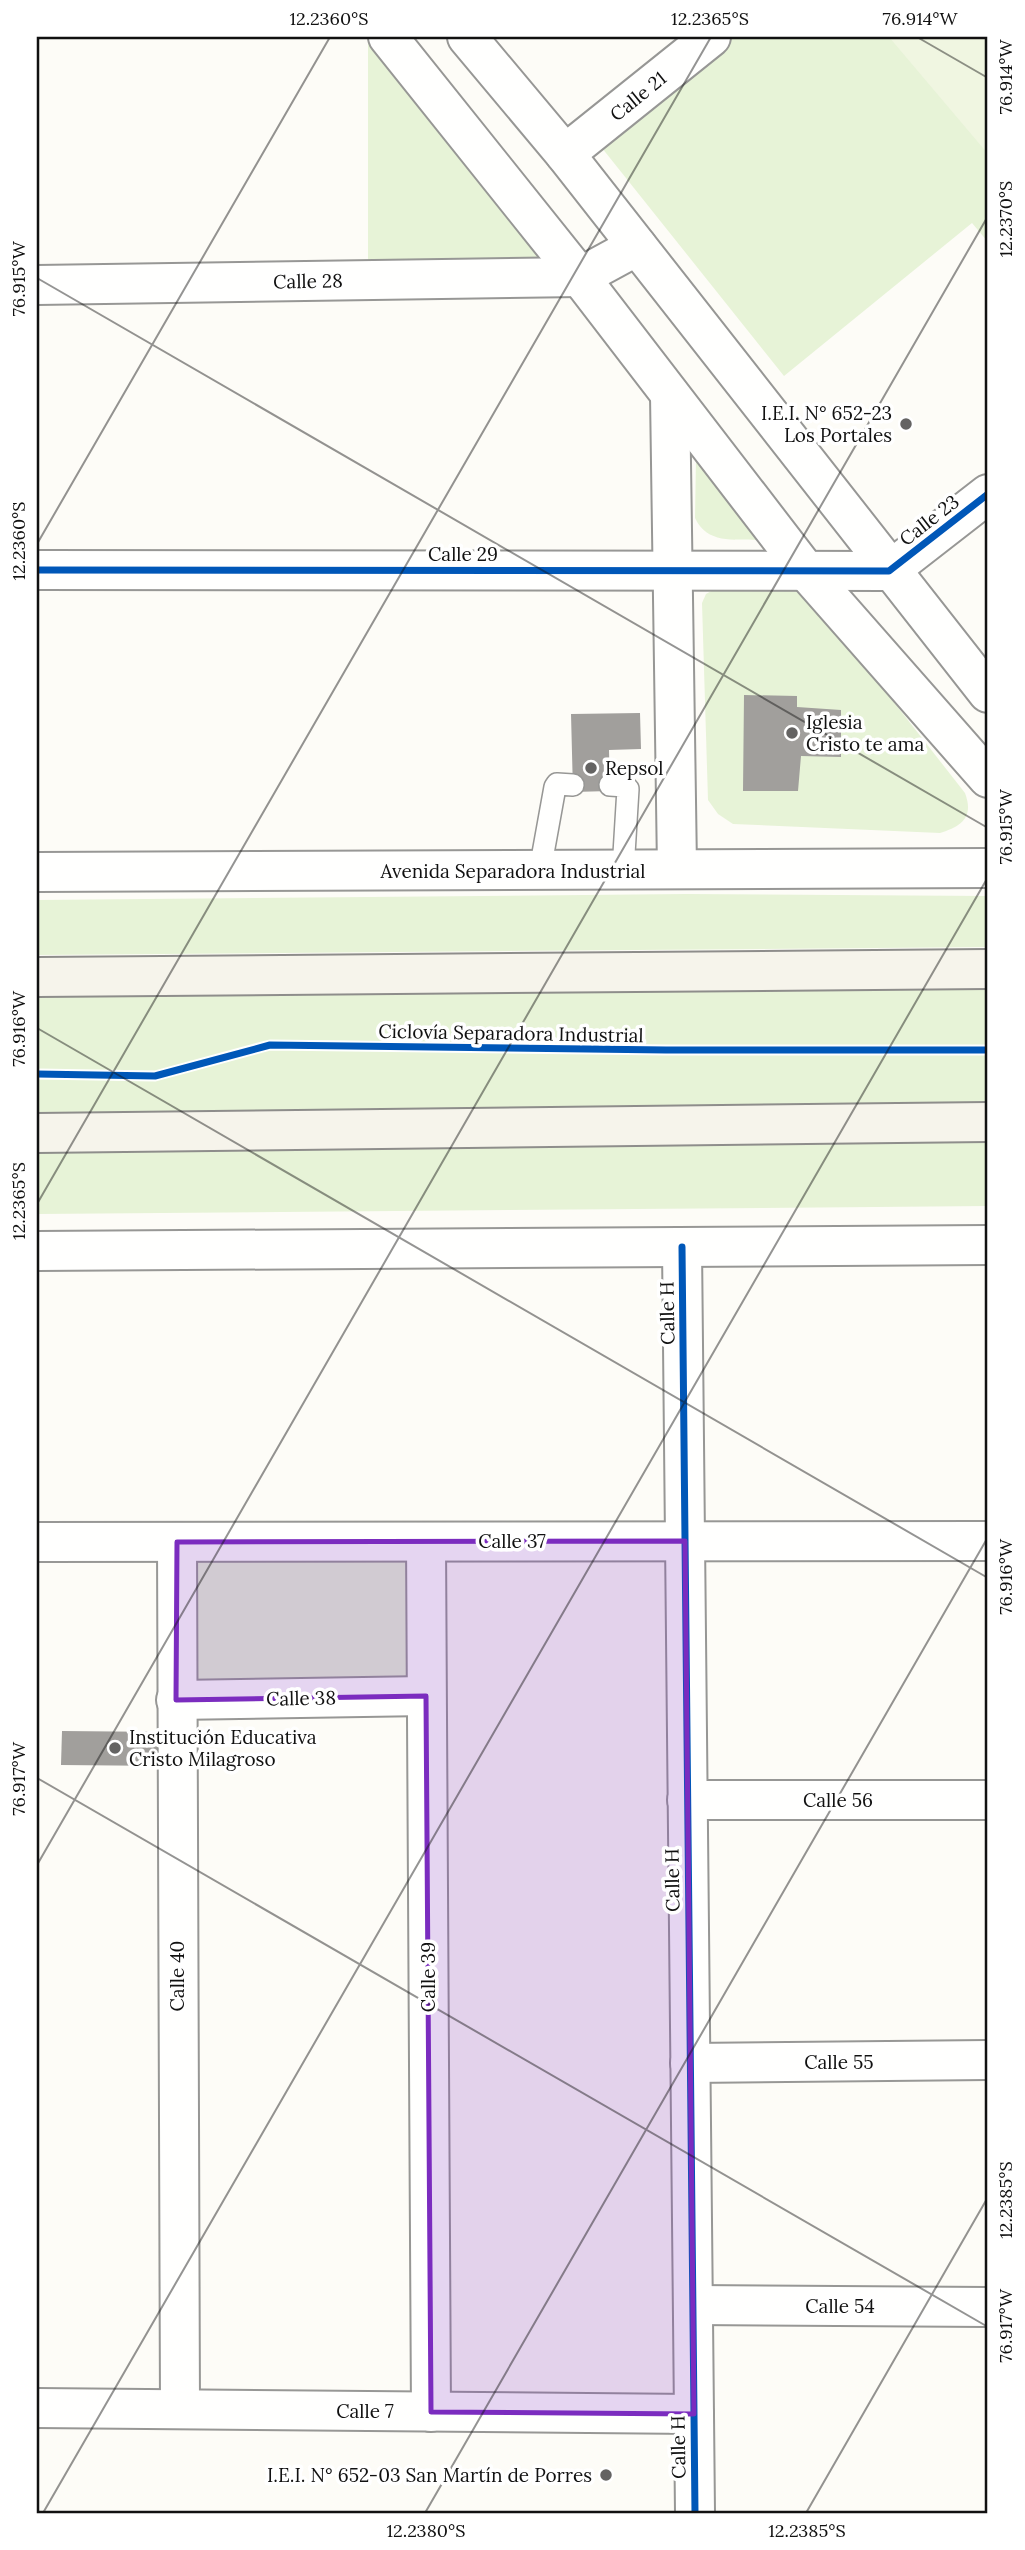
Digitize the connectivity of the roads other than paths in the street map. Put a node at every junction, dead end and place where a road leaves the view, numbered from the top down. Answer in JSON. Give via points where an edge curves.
{"nodes":[{"id":1,"x":388,"y":37,"type":"edge"},
{"id":2,"x":467,"y":37,"type":"edge"},
{"id":3,"x":711,"y":37,"type":"edge"},
{"id":4,"x":565,"y":155,"type":"junction"},
{"id":5,"x":637,"y":246,"type":"junction"},
{"id":6,"x":580,"y":277,"type":"junction"},
{"id":7,"x":37,"y":285,"type":"edge"},
{"id":8,"x":670,"y":395,"type":"junction"},
{"id":9,"x":988,"y":494,"type":"edge"},
{"id":10,"x":37,"y":570,"type":"edge"},
{"id":11,"x":673,"y":570,"type":"junction"},
{"id":12,"x":806,"y":571,"type":"junction"},
{"id":13,"x":889,"y":571,"type":"junction"},
{"id":14,"x":988,"y":693,"type":"edge"},
{"id":15,"x":988,"y":778,"type":"edge"},
{"id":16,"x":573,"y":785,"type":"dead end"},
{"id":17,"x":610,"y":785,"type":"dead end"},
{"id":18,"x":677,"y":868,"type":"junction"},
{"id":19,"x":988,"y":868,"type":"edge"},
{"id":20,"x":540,"y":870,"type":"junction"},
{"id":21,"x":623,"y":870,"type":"junction"},
{"id":22,"x":37,"y":872,"type":"edge"},
{"id":23,"x":988,"y":969,"type":"edge"},
{"id":24,"x":37,"y":977,"type":"edge"},
{"id":25,"x":988,"y":1122,"type":"edge"},
{"id":26,"x":37,"y":1133,"type":"edge"},
{"id":27,"x":988,"y":1245,"type":"edge"},
{"id":28,"x":682,"y":1247,"type":"junction"},
{"id":29,"x":37,"y":1251,"type":"edge"},
{"id":30,"x":685,"y":1541,"type":"junction"},
{"id":31,"x":988,"y":1541,"type":"edge"},
{"id":32,"x":37,"y":1542,"type":"edge"},
{"id":33,"x":177,"y":1542,"type":"junction"},
{"id":34,"x":426,"y":1542,"type":"junction"},
{"id":35,"x":426,"y":1696,"type":"junction"},
{"id":36,"x":176,"y":1700,"type":"junction"},
{"id":37,"x":687,"y":1800,"type":"junction"},
{"id":38,"x":988,"y":1800,"type":"edge"},
{"id":39,"x":988,"y":2060,"type":"edge"},
{"id":40,"x":690,"y":2063,"type":"junction"},
{"id":41,"x":693,"y":2305,"type":"junction"},
{"id":42,"x":988,"y":2307,"type":"edge"},
{"id":43,"x":37,"y":2408,"type":"edge"},
{"id":44,"x":180,"y":2409,"type":"junction"},
{"id":45,"x":431,"y":2412,"type":"junction"},
{"id":46,"x":694,"y":2414,"type":"junction"},
{"id":47,"x":695,"y":2513,"type":"edge"}],
"edges":[{"from":1,"to":6,"type":"street"},
{"from":2,"to":4,"type":"street"},
{"from":3,"to":4,"type":"street","name":"Calle 21"},
{"from":4,"to":5,"type":"street"},
{"from":5,"to":6,"type":"street"},
{"from":5,"to":13,"type":"street"},
{"from":6,"to":7,"type":"street","name":"Calle 28"},
{"from":6,"to":8,"type":"street"},
{"from":8,"to":11,"type":"street"},
{"from":8,"to":12,"type":"street"},
{"from":9,"to":13,"type":"street","name":"Calle 23"},
{"from":10,"to":11,"type":"street","name":"Calle 29"},
{"from":11,"to":12,"type":"street","name":"Calle 29"},
{"from":11,"to":18,"type":"street"},
{"from":12,"to":13,"type":"street","name":"Calle 29"},
{"from":12,"to":15,"type":"street"},
{"from":13,"to":14,"type":"street"},
{"from":16,"to":20,"type":"lane","via":[[557,784],[555,788]]},
{"from":17,"to":21,"type":"lane","via":[[628,789]]},
{"from":18,"to":19,"type":"street","name":"Avenida Separadora Industrial"},
{"from":18,"to":21,"type":"street","name":"Avenida Separadora Industrial"},
{"from":20,"to":21,"type":"street","name":"Avenida Separadora Industrial"},
{"from":20,"to":22,"type":"street","name":"Avenida Separadora Industrial"},
{"from":23,"to":24,"type":"main road"},
{"from":25,"to":26,"type":"main road"},
{"from":27,"to":28,"type":"street"},
{"from":28,"to":29,"type":"street"},
{"from":28,"to":30,"type":"street","name":"Calle H"},
{"from":30,"to":31,"type":"street","name":"Calle 37"},
{"from":30,"to":34,"type":"street","name":"Calle 37"},
{"from":30,"to":37,"type":"street","name":"Calle H"},
{"from":32,"to":33,"type":"street","name":"Calle 37"},
{"from":33,"to":34,"type":"street","name":"Calle 37"},
{"from":33,"to":36,"type":"street","name":"Calle 40"},
{"from":34,"to":35,"type":"street","name":"Calle 39"},
{"from":35,"to":36,"type":"street","name":"Calle 38"},
{"from":35,"to":45,"type":"street","name":"Calle 39"},
{"from":36,"to":44,"type":"street","name":"Calle 40"},
{"from":37,"to":38,"type":"street","name":"Calle 56"},
{"from":37,"to":40,"type":"street","name":"Calle H"},
{"from":39,"to":40,"type":"street","name":"Calle 55"},
{"from":40,"to":41,"type":"street","name":"Calle H"},
{"from":41,"to":42,"type":"street","name":"Calle 54"},
{"from":41,"to":46,"type":"street","name":"Calle H"},
{"from":43,"to":44,"type":"street","name":"Calle 7"},
{"from":44,"to":45,"type":"street","name":"Calle 7"},
{"from":45,"to":46,"type":"street","name":"Calle 7"},
{"from":46,"to":47,"type":"street","name":"Calle H"}]}
